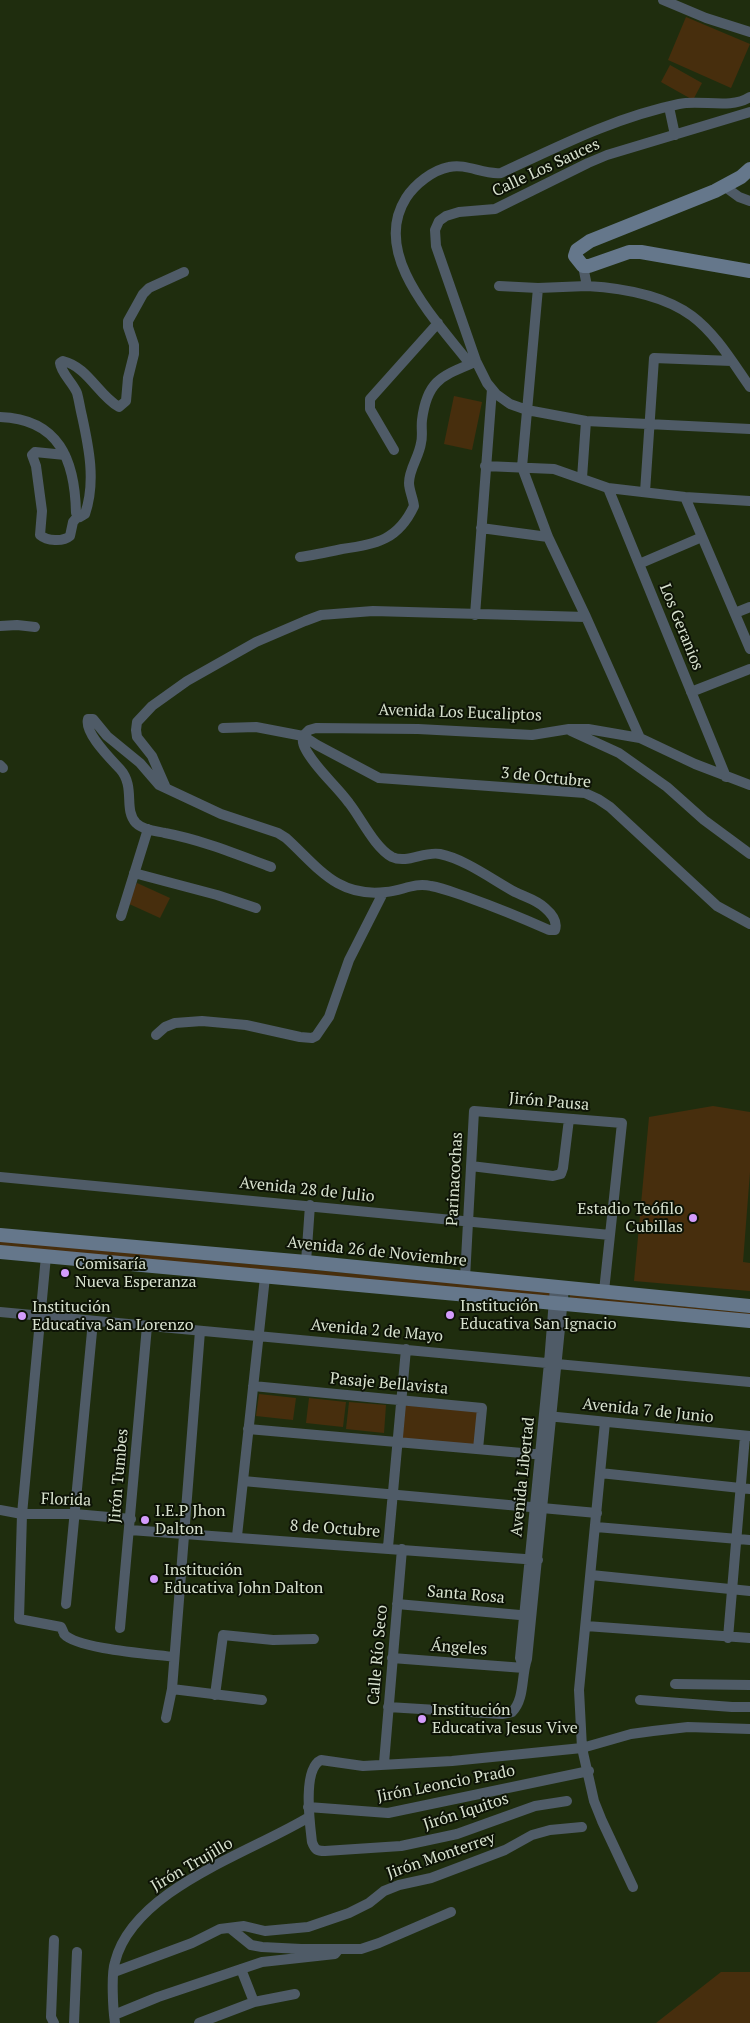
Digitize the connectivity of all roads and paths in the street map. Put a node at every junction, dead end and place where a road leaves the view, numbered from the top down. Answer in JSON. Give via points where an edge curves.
{"nodes":[{"id":1,"x":663,"y":0,"type":"edge"},
{"id":2,"x":750,"y":32,"type":"edge"},
{"id":3,"x":750,"y":97,"type":"edge"},
{"id":4,"x":669,"y":107,"type":"junction"},
{"id":5,"x":750,"y":112,"type":"edge"},
{"id":6,"x":675,"y":135,"type":"junction"},
{"id":7,"x":750,"y":169,"type":"edge"},
{"id":8,"x":724,"y":186,"type":"junction"},
{"id":9,"x":750,"y":201,"type":"edge"},
{"id":10,"x":579,"y":261,"type":"junction"},
{"id":11,"x":750,"y":271,"type":"edge"},
{"id":12,"x":184,"y":272,"type":"dead end"},
{"id":13,"x":498,"y":286,"type":"dead end"},
{"id":14,"x":586,"y":286,"type":"junction"},
{"id":15,"x":538,"y":288,"type":"junction"},
{"id":16,"x":438,"y":323,"type":"junction"},
{"id":17,"x":732,"y":360,"type":"junction"},
{"id":18,"x":473,"y":362,"type":"junction"},
{"id":19,"x":750,"y":387,"type":"edge"},
{"id":20,"x":492,"y":389,"type":"junction"},
{"id":21,"x":527,"y":410,"type":"junction"},
{"id":22,"x":0,"y":417,"type":"edge"},
{"id":23,"x":586,"y":420,"type":"junction"},
{"id":24,"x":649,"y":424,"type":"junction"},
{"id":25,"x":750,"y":429,"type":"edge"},
{"id":26,"x":394,"y":450,"type":"dead end"},
{"id":27,"x":66,"y":455,"type":"junction"},
{"id":28,"x":485,"y":466,"type":"junction"},
{"id":29,"x":522,"y":467,"type":"junction"},
{"id":30,"x":582,"y":478,"type":"junction"},
{"id":31,"x":608,"y":488,"type":"junction"},
{"id":32,"x":645,"y":492,"type":"junction"},
{"id":33,"x":685,"y":497,"type":"junction"},
{"id":34,"x":750,"y":501,"type":"edge"},
{"id":35,"x":78,"y":516,"type":"junction"},
{"id":36,"x":481,"y":528,"type":"junction"},
{"id":37,"x":548,"y":537,"type":"junction"},
{"id":38,"x":702,"y":538,"type":"junction"},
{"id":39,"x":300,"y":557,"type":"dead end"},
{"id":40,"x":639,"y":564,"type":"junction"},
{"id":41,"x":750,"y":607,"type":"edge"},
{"id":42,"x":735,"y":614,"type":"junction"},
{"id":43,"x":475,"y":615,"type":"junction"},
{"id":44,"x":586,"y":617,"type":"junction"},
{"id":45,"x":0,"y":626,"type":"edge"},
{"id":46,"x":35,"y":627,"type":"dead end"},
{"id":47,"x":750,"y":649,"type":"edge"},
{"id":48,"x":750,"y":669,"type":"edge"},
{"id":49,"x":691,"y":692,"type":"junction"},
{"id":50,"x":223,"y":728,"type":"dead end"},
{"id":51,"x":568,"y":729,"type":"junction"},
{"id":52,"x":303,"y":736,"type":"junction"},
{"id":53,"x":640,"y":738,"type":"junction"},
{"id":54,"x":726,"y":777,"type":"junction"},
{"id":55,"x":750,"y":785,"type":"edge"},
{"id":56,"x":167,"y":790,"type":"junction"},
{"id":57,"x":148,"y":829,"type":"junction"},
{"id":58,"x":750,"y":845,"type":"edge"},
{"id":59,"x":738,"y":846,"type":"junction"},
{"id":60,"x":750,"y":854,"type":"edge"},
{"id":61,"x":271,"y":867,"type":"dead end"},
{"id":62,"x":134,"y":873,"type":"junction"},
{"id":63,"x":383,"y":893,"type":"junction"},
{"id":64,"x":256,"y":908,"type":"dead end"},
{"id":65,"x":121,"y":916,"type":"dead end"},
{"id":66,"x":750,"y":924,"type":"edge"},
{"id":67,"x":156,"y":1035,"type":"dead end"},
{"id":68,"x":474,"y":1111,"type":"joint"},
{"id":69,"x":569,"y":1119,"type":"junction"},
{"id":70,"x":471,"y":1166,"type":"junction"},
{"id":71,"x":0,"y":1177,"type":"edge"},
{"id":72,"x":310,"y":1205,"type":"junction"},
{"id":73,"x":468,"y":1221,"type":"junction"},
{"id":74,"x":610,"y":1234,"type":"junction"},
{"id":75,"x":0,"y":1235,"type":"edge"},
{"id":76,"x":0,"y":1252,"type":"edge"},
{"id":77,"x":46,"y":1256,"type":"junction"},
{"id":78,"x":306,"y":1262,"type":"junction"},
{"id":79,"x":265,"y":1276,"type":"junction"},
{"id":80,"x":465,"y":1278,"type":"junction"},
{"id":81,"x":560,"y":1288,"type":"junction"},
{"id":82,"x":604,"y":1291,"type":"junction"},
{"id":83,"x":559,"y":1304,"type":"junction"},
{"id":84,"x":750,"y":1306,"type":"edge"},
{"id":85,"x":0,"y":1312,"type":"edge"},
{"id":86,"x":41,"y":1316,"type":"junction"},
{"id":87,"x":750,"y":1320,"type":"edge"},
{"id":88,"x":93,"y":1321,"type":"junction"},
{"id":89,"x":147,"y":1326,"type":"junction"},
{"id":90,"x":200,"y":1331,"type":"junction"},
{"id":91,"x":258,"y":1335,"type":"junction"},
{"id":92,"x":406,"y":1349,"type":"junction"},
{"id":93,"x":553,"y":1364,"type":"junction"},
{"id":94,"x":750,"y":1382,"type":"edge"},
{"id":95,"x":253,"y":1386,"type":"junction"},
{"id":96,"x":401,"y":1401,"type":"junction"},
{"id":97,"x":548,"y":1416,"type":"junction"},
{"id":98,"x":605,"y":1422,"type":"junction"},
{"id":99,"x":248,"y":1429,"type":"junction"},
{"id":100,"x":748,"y":1436,"type":"edge"},
{"id":101,"x":398,"y":1442,"type":"junction"},
{"id":102,"x":478,"y":1449,"type":"junction"},
{"id":103,"x":544,"y":1455,"type":"junction"},
{"id":104,"x":600,"y":1473,"type":"junction"},
{"id":105,"x":243,"y":1481,"type":"junction"},
{"id":106,"x":746,"y":1488,"type":"edge"},
{"id":107,"x":393,"y":1493,"type":"junction"},
{"id":108,"x":539,"y":1507,"type":"junction"},
{"id":109,"x":0,"y":1510,"type":"edge"},
{"id":110,"x":597,"y":1513,"type":"junction"},
{"id":111,"x":22,"y":1514,"type":"junction"},
{"id":112,"x":76,"y":1514,"type":"junction"},
{"id":113,"x":130,"y":1525,"type":"junction"},
{"id":114,"x":596,"y":1527,"type":"junction"},
{"id":115,"x":186,"y":1533,"type":"junction"},
{"id":116,"x":237,"y":1536,"type":"junction"},
{"id":117,"x":737,"y":1539,"type":"junction"},
{"id":118,"x":750,"y":1540,"type":"edge"},
{"id":119,"x":388,"y":1548,"type":"junction"},
{"id":120,"x":402,"y":1549,"type":"junction"},
{"id":121,"x":534,"y":1559,"type":"junction"},
{"id":122,"x":591,"y":1575,"type":"junction"},
{"id":123,"x":732,"y":1590,"type":"junction"},
{"id":124,"x":750,"y":1591,"type":"edge"},
{"id":125,"x":66,"y":1604,"type":"dead end"},
{"id":126,"x":397,"y":1604,"type":"junction"},
{"id":127,"x":528,"y":1615,"type":"junction"},
{"id":128,"x":586,"y":1626,"type":"junction"},
{"id":129,"x":120,"y":1628,"type":"dead end"},
{"id":130,"x":728,"y":1638,"type":"junction"},
{"id":131,"x":750,"y":1638,"type":"edge"},
{"id":132,"x":314,"y":1639,"type":"dead end"},
{"id":133,"x":174,"y":1657,"type":"junction"},
{"id":134,"x":392,"y":1658,"type":"junction"},
{"id":135,"x":524,"y":1668,"type":"junction"},
{"id":136,"x":675,"y":1684,"type":"dead end"},
{"id":137,"x":750,"y":1685,"type":"edge"},
{"id":138,"x":172,"y":1689,"type":"junction"},
{"id":139,"x":215,"y":1696,"type":"junction"},
{"id":140,"x":262,"y":1700,"type":"dead end"},
{"id":141,"x":640,"y":1700,"type":"dead end"},
{"id":142,"x":750,"y":1707,"type":"edge"},
{"id":143,"x":388,"y":1708,"type":"junction"},
{"id":144,"x":166,"y":1718,"type":"dead end"},
{"id":145,"x":750,"y":1729,"type":"edge"},
{"id":146,"x":582,"y":1748,"type":"junction"},
{"id":147,"x":384,"y":1764,"type":"junction"},
{"id":148,"x":589,"y":1771,"type":"junction"},
{"id":149,"x":567,"y":1801,"type":"dead end"},
{"id":150,"x":308,"y":1812,"type":"junction"},
{"id":151,"x":582,"y":1827,"type":"dead end"},
{"id":152,"x":633,"y":1887,"type":"dead end"},
{"id":153,"x":450,"y":1912,"type":"dead end"},
{"id":154,"x":230,"y":1928,"type":"junction"},
{"id":155,"x":54,"y":1940,"type":"dead end"},
{"id":156,"x":339,"y":1949,"type":"junction"},
{"id":157,"x":77,"y":1952,"type":"dead end"},
{"id":158,"x":241,"y":1969,"type":"junction"},
{"id":159,"x":114,"y":1972,"type":"junction"},
{"id":160,"x":295,"y":1994,"type":"dead end"},
{"id":161,"x":254,"y":2002,"type":"junction"},
{"id":162,"x":114,"y":2019,"type":"edge"},
{"id":163,"x":54,"y":2023,"type":"edge"},
{"id":164,"x":74,"y":2023,"type":"edge"},
{"id":165,"x":199,"y":2023,"type":"edge"}],
"edges":[{"from":1,"to":2,"type":"street"},
{"from":3,"to":4,"type":"street","via":[[727,104],[704,102]]},
{"from":4,"to":6,"type":"street"},
{"from":4,"to":16,"type":"street","via":[[601,127],[501,173],[492,174],[460,165],[447,167],[434,172],[410,192],[400,208],[396,225],[398,250],[410,283]]},
{"from":5,"to":6,"type":"street","name":"Calle Los Sauces"},
{"from":6,"to":18,"type":"street","name":"Calle Los Sauces","via":[[588,163],[495,209],[459,212],[439,221],[435,230],[436,246]]},
{"from":7,"to":8,"type":"main road"},
{"from":8,"to":9,"type":"street"},
{"from":8,"to":10,"type":"main road","via":[[582,245],[577,250]]},
{"from":10,"to":11,"type":"main road","via":[[589,266],[629,252],[640,252]]},
{"from":10,"to":14,"type":"street"},
{"from":12,"to":35,"type":"street","via":[[149,288],[128,321],[134,354],[126,401],[122,406],[107,400],[76,367],[60,363],[77,394],[89,453],[91,486],[88,504],[85,514]]},
{"from":13,"to":15,"type":"street"},
{"from":14,"to":15,"type":"street"},
{"from":14,"to":17,"type":"street","via":[[631,292],[673,304],[699,322]]},
{"from":15,"to":21,"type":"street"},
{"from":16,"to":18,"type":"street"},
{"from":16,"to":26,"type":"street","via":[[370,399],[370,409]]},
{"from":17,"to":19,"type":"street"},
{"from":17,"to":24,"type":"street","via":[[654,358]]},
{"from":18,"to":20,"type":"street"},
{"from":18,"to":39,"type":"street","via":[[439,379],[428,399],[419,453],[410,475],[414,506],[395,533],[377,544]]},
{"from":20,"to":21,"type":"street","via":[[510,404]]},
{"from":20,"to":28,"type":"street"},
{"from":21,"to":23,"type":"street"},
{"from":21,"to":29,"type":"street"},
{"from":22,"to":27,"type":"street","via":[[36,424]]},
{"from":23,"to":24,"type":"street"},
{"from":23,"to":30,"type":"street"},
{"from":24,"to":25,"type":"street"},
{"from":24,"to":32,"type":"street"},
{"from":27,"to":35,"type":"street"},
{"from":27,"to":35,"type":"street","via":[[35,452],[32,455],[42,511],[40,535],[46,539],[66,540]]},
{"from":28,"to":29,"type":"street"},
{"from":28,"to":36,"type":"street"},
{"from":29,"to":30,"type":"street","via":[[554,469]]},
{"from":29,"to":37,"type":"street"},
{"from":30,"to":31,"type":"street"},
{"from":31,"to":32,"type":"street"},
{"from":31,"to":40,"type":"street","name":"Los Geranios"},
{"from":32,"to":33,"type":"street"},
{"from":33,"to":34,"type":"street"},
{"from":33,"to":38,"type":"street"},
{"from":36,"to":37,"type":"street"},
{"from":36,"to":43,"type":"street"},
{"from":37,"to":44,"type":"street"},
{"from":38,"to":40,"type":"street"},
{"from":38,"to":42,"type":"street"},
{"from":40,"to":49,"type":"street","name":"Los Geranios"},
{"from":41,"to":42,"type":"street"},
{"from":42,"to":47,"type":"street"},
{"from":43,"to":44,"type":"street"},
{"from":43,"to":56,"type":"street","via":[[372,611],[321,615],[256,642],[187,682],[152,706],[137,722],[137,737],[152,756]]},
{"from":44,"to":53,"type":"street"},
{"from":45,"to":46,"type":"street"},
{"from":48,"to":49,"type":"street"},
{"from":49,"to":54,"type":"street","name":"Los Geranios"},
{"from":50,"to":52,"type":"street","name":"Avenida Los Eucaliptos","via":[[256,728]]},
{"from":51,"to":52,"type":"street","name":"Avenida Los Eucaliptos","via":[[532,735],[401,728],[316,728]]},
{"from":51,"to":53,"type":"street","name":"Avenida Los Eucaliptos"},
{"from":51,"to":59,"type":"street","via":[[619,753],[667,787]]},
{"from":52,"to":63,"type":"street","via":[[302,743],[312,759],[387,854],[397,859],[424,854],[448,856],[538,902],[551,914],[556,926],[555,930],[549,930],[500,909],[431,886],[409,885]]},
{"from":52,"to":66,"type":"street","name":"3 de Octubre","via":[[379,778],[585,794],[598,798],[717,906]]},
{"from":53,"to":54,"type":"street","name":"Avenida Los Eucaliptos"},
{"from":54,"to":55,"type":"street","name":"Avenida Los Eucaliptos"},
{"from":56,"to":57,"type":"street","via":[[93,719],[88,719],[94,739],[127,778],[132,816],[140,826]]},
{"from":56,"to":63,"type":"street","via":[[221,814],[278,833],[342,887],[358,892]]},
{"from":57,"to":61,"type":"street","via":[[192,838]]},
{"from":57,"to":62,"type":"street"},
{"from":58,"to":59,"type":"street"},
{"from":59,"to":60,"type":"street"},
{"from":62,"to":64,"type":"street"},
{"from":62,"to":65,"type":"street"},
{"from":63,"to":67,"type":"street","via":[[349,960],[330,1018],[316,1036],[300,1037],[232,1023],[202,1021],[175,1023]]},
{"from":68,"to":69,"type":"street","name":"Jirón Pausa"},
{"from":68,"to":70,"type":"street","name":"Parinacochas"},
{"from":69,"to":70,"type":"street","via":[[561,1174],[553,1176]]},
{"from":69,"to":74,"type":"street","name":"Jirón Pausa","via":[[622,1122]]},
{"from":70,"to":73,"type":"street","name":"Parinacochas"},
{"from":71,"to":72,"type":"street","name":"Avenida 28 de Julio"},
{"from":72,"to":73,"type":"street","name":"Avenida 28 de Julio"},
{"from":72,"to":78,"type":"street"},
{"from":73,"to":74,"type":"street","name":"Avenida 28 de Julio"},
{"from":73,"to":80,"type":"street","name":"Parinacochas"},
{"from":74,"to":82,"type":"street"},
{"from":75,"to":78,"type":"main road","name":"Avenida 26 de Noviembre"},
{"from":76,"to":77,"type":"main road","name":"Avenida 26 de Noviembre"},
{"from":77,"to":79,"type":"main road","name":"Avenida 26 de Noviembre"},
{"from":77,"to":86,"type":"street"},
{"from":78,"to":80,"type":"main road","name":"Avenida 26 de Noviembre"},
{"from":79,"to":83,"type":"main road","name":"Avenida 26 de Noviembre"},
{"from":79,"to":91,"type":"street"},
{"from":80,"to":81,"type":"main road","name":"Avenida 26 de Noviembre"},
{"from":81,"to":82,"type":"main road","name":"Avenida 26 de Noviembre"},
{"from":81,"to":83,"type":"street","name":"Avenida Libertad"},
{"from":82,"to":84,"type":"main road","name":"Avenida 26 de Noviembre"},
{"from":83,"to":87,"type":"main road","name":"Avenida 26 de Noviembre"},
{"from":83,"to":93,"type":"street","name":"Avenida Libertad"},
{"from":85,"to":86,"type":"street","name":"Avenida 2 de Mayo"},
{"from":86,"to":88,"type":"street","name":"Avenida 2 de Mayo"},
{"from":86,"to":111,"type":"street"},
{"from":88,"to":89,"type":"street","name":"Avenida 2 de Mayo"},
{"from":88,"to":112,"type":"street"},
{"from":89,"to":90,"type":"street","name":"Avenida 2 de Mayo"},
{"from":89,"to":113,"type":"street","name":"Jirón Tumbes"},
{"from":90,"to":91,"type":"street","name":"Avenida 2 de Mayo"},
{"from":90,"to":115,"type":"street"},
{"from":91,"to":92,"type":"street","name":"Avenida 2 de Mayo"},
{"from":91,"to":95,"type":"street"},
{"from":92,"to":93,"type":"street","name":"Avenida 2 de Mayo"},
{"from":92,"to":96,"type":"street"},
{"from":93,"to":94,"type":"street","name":"Avenida 2 de Mayo"},
{"from":93,"to":97,"type":"street","name":"Avenida Libertad"},
{"from":95,"to":96,"type":"street","name":"Pasaje Bellavista"},
{"from":95,"to":99,"type":"street"},
{"from":96,"to":101,"type":"street"},
{"from":96,"to":102,"type":"street","name":"Pasaje Bellavista","via":[[482,1408]]},
{"from":97,"to":98,"type":"street","name":"Avenida 7 de Junio"},
{"from":97,"to":103,"type":"street","name":"Avenida Libertad"},
{"from":98,"to":100,"type":"street","name":"Avenida 7 de Junio"},
{"from":98,"to":104,"type":"street"},
{"from":99,"to":101,"type":"street"},
{"from":99,"to":105,"type":"street"},
{"from":100,"to":106,"type":"street"},
{"from":101,"to":102,"type":"street"},
{"from":101,"to":107,"type":"street"},
{"from":102,"to":103,"type":"street"},
{"from":103,"to":108,"type":"street","name":"Avenida Libertad"},
{"from":104,"to":106,"type":"street"},
{"from":104,"to":110,"type":"street"},
{"from":105,"to":107,"type":"street"},
{"from":105,"to":116,"type":"street"},
{"from":106,"to":117,"type":"street"},
{"from":107,"to":108,"type":"street"},
{"from":107,"to":119,"type":"street"},
{"from":108,"to":110,"type":"street"},
{"from":108,"to":121,"type":"street","name":"Avenida Libertad"},
{"from":109,"to":111,"type":"street","name":"Florida"},
{"from":110,"to":114,"type":"street"},
{"from":111,"to":112,"type":"street","name":"Florida"},
{"from":111,"to":133,"type":"street","via":[[19,1619],[61,1626],[71,1638],[109,1650]]},
{"from":112,"to":113,"type":"street","name":"Florida"},
{"from":112,"to":125,"type":"street"},
{"from":113,"to":115,"type":"street","name":"8 de Octubre"},
{"from":113,"to":129,"type":"street","name":"Jirón Tumbes"},
{"from":114,"to":117,"type":"street"},
{"from":114,"to":122,"type":"street"},
{"from":115,"to":116,"type":"street","name":"8 de Octubre"},
{"from":115,"to":133,"type":"street"},
{"from":116,"to":119,"type":"street","name":"8 de Octubre"},
{"from":117,"to":118,"type":"street"},
{"from":117,"to":123,"type":"street"},
{"from":119,"to":120,"type":"street","name":"8 de Octubre"},
{"from":120,"to":121,"type":"street","name":"8 de Octubre"},
{"from":120,"to":126,"type":"street","name":"Calle Río Seco"},
{"from":121,"to":127,"type":"street","name":"Avenida Libertad"},
{"from":122,"to":123,"type":"street"},
{"from":122,"to":128,"type":"street"},
{"from":123,"to":124,"type":"street"},
{"from":123,"to":130,"type":"street"},
{"from":126,"to":127,"type":"street","name":"Santa Rosa"},
{"from":126,"to":134,"type":"street","name":"Calle Río Seco"},
{"from":127,"to":135,"type":"street","name":"Avenida Libertad","via":[[520,1658]]},
{"from":128,"to":130,"type":"street"},
{"from":128,"to":146,"type":"street","via":[[579,1690]]},
{"from":130,"to":131,"type":"street"},
{"from":132,"to":139,"type":"street","via":[[273,1640],[223,1635]]},
{"from":133,"to":138,"type":"street"},
{"from":134,"to":135,"type":"street","name":"Ángeles"},
{"from":134,"to":143,"type":"street","name":"Calle Río Seco"},
{"from":135,"to":143,"type":"street","name":"Avenida Libertad","via":[[520,1700],[509,1714]]},
{"from":136,"to":137,"type":"street"},
{"from":138,"to":139,"type":"street"},
{"from":138,"to":144,"type":"street"},
{"from":139,"to":140,"type":"street"},
{"from":141,"to":142,"type":"street"},
{"from":143,"to":147,"type":"street","name":"Calle Río Seco"},
{"from":145,"to":146,"type":"street","via":[[688,1727],[653,1730]]},
{"from":146,"to":147,"type":"street"},
{"from":146,"to":148,"type":"street"},
{"from":147,"to":150,"type":"street","via":[[363,1766],[318,1761],[307,1798]]},
{"from":148,"to":150,"type":"street","name":"Jirón Leoncio Prado","via":[[388,1813]]},
{"from":148,"to":152,"type":"street","via":[[594,1801]]},
{"from":149,"to":150,"type":"street","name":"Jirón Iquitos","via":[[535,1806],[457,1834],[401,1846],[326,1851],[314,1848]]},
{"from":150,"to":159,"type":"street","name":"Jirón Trujillo","via":[[158,1900],[124,1940],[114,1963]]},
{"from":151,"to":154,"type":"street","name":"Jirón Monterrey","via":[[532,1835],[505,1850],[431,1878],[384,1891],[349,1913],[308,1926],[265,1931],[244,1926]]},
{"from":153,"to":156,"type":"street","via":[[379,1943],[361,1949]]},
{"from":154,"to":156,"type":"street","via":[[251,1945]]},
{"from":154,"to":159,"type":"street","name":"Jirón Monterrey"},
{"from":155,"to":163,"type":"street","via":[[51,2017]]},
{"from":156,"to":158,"type":"street","via":[[335,1954],[262,1962]]},
{"from":157,"to":164,"type":"street"},
{"from":158,"to":161,"type":"street"},
{"from":158,"to":162,"type":"street","via":[[158,1997]]},
{"from":159,"to":162,"type":"street","name":"Jirón Trujillo"},
{"from":160,"to":161,"type":"street"},
{"from":161,"to":165,"type":"street"}]}
